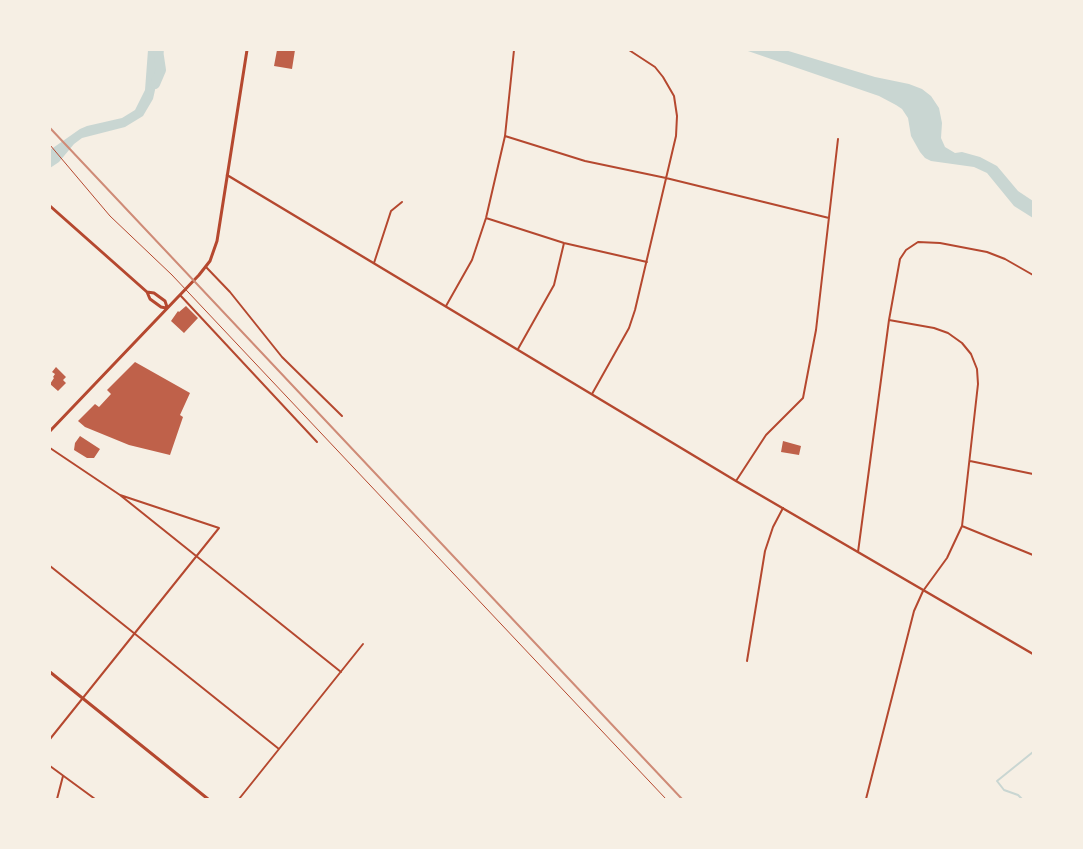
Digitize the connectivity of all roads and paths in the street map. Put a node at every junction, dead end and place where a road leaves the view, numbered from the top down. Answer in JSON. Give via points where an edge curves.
{"nodes":[{"id":1,"x":246,"y":50,"type":"edge"},
{"id":2,"x":514,"y":50,"type":"edge"},
{"id":3,"x":629,"y":50,"type":"edge"},
{"id":4,"x":505,"y":136,"type":"junction"},
{"id":5,"x":838,"y":139,"type":"dead end"},
{"id":6,"x":50,"y":145,"type":"edge"},
{"id":7,"x":227,"y":175,"type":"junction"},
{"id":8,"x":666,"y":178,"type":"junction"},
{"id":9,"x":402,"y":202,"type":"dead end"},
{"id":10,"x":50,"y":206,"type":"edge"},
{"id":11,"x":486,"y":218,"type":"junction"},
{"id":12,"x":829,"y":218,"type":"junction"},
{"id":13,"x":564,"y":243,"type":"junction"},
{"id":14,"x":374,"y":262,"type":"junction"},
{"id":15,"x":647,"y":262,"type":"junction"},
{"id":16,"x":206,"y":267,"type":"junction"},
{"id":17,"x":1033,"y":275,"type":"edge"},
{"id":18,"x":147,"y":292,"type":"junction"},
{"id":19,"x":180,"y":295,"type":"junction"},
{"id":20,"x":446,"y":306,"type":"junction"},
{"id":21,"x":167,"y":308,"type":"junction"},
{"id":22,"x":889,"y":320,"type":"junction"},
{"id":23,"x":518,"y":349,"type":"junction"},
{"id":24,"x":592,"y":394,"type":"junction"},
{"id":25,"x":342,"y":416,"type":"dead end"},
{"id":26,"x":50,"y":432,"type":"edge"},
{"id":27,"x":317,"y":442,"type":"dead end"},
{"id":28,"x":50,"y":448,"type":"edge"},
{"id":29,"x":970,"y":461,"type":"junction"},
{"id":30,"x":1033,"y":474,"type":"edge"},
{"id":31,"x":736,"y":481,"type":"junction"},
{"id":32,"x":120,"y":495,"type":"junction"},
{"id":33,"x":783,"y":508,"type":"junction"},
{"id":34,"x":962,"y":526,"type":"junction"},
{"id":35,"x":858,"y":552,"type":"junction"},
{"id":36,"x":1033,"y":555,"type":"edge"},
{"id":37,"x":197,"y":556,"type":"junction"},
{"id":38,"x":50,"y":566,"type":"edge"},
{"id":39,"x":923,"y":591,"type":"junction"},
{"id":40,"x":135,"y":633,"type":"junction"},
{"id":41,"x":363,"y":644,"type":"dead end"},
{"id":42,"x":1033,"y":654,"type":"edge"},
{"id":43,"x":747,"y":661,"type":"dead end"},
{"id":44,"x":50,"y":672,"type":"edge"},
{"id":45,"x":341,"y":672,"type":"junction"},
{"id":46,"x":82,"y":698,"type":"junction"},
{"id":47,"x":50,"y":739,"type":"edge"},
{"id":48,"x":279,"y":749,"type":"junction"},
{"id":49,"x":50,"y":766,"type":"edge"},
{"id":50,"x":63,"y":776,"type":"junction"},
{"id":51,"x":57,"y":799,"type":"edge"},
{"id":52,"x":95,"y":799,"type":"edge"},
{"id":53,"x":208,"y":799,"type":"edge"},
{"id":54,"x":239,"y":799,"type":"edge"},
{"id":55,"x":666,"y":799,"type":"edge"},
{"id":56,"x":866,"y":799,"type":"edge"}],
"edges":[{"from":1,"to":7,"type":"main road"},
{"from":2,"to":4,"type":"street"},
{"from":3,"to":8,"type":"street","via":[[655,67],[674,96],[676,136]]},
{"from":4,"to":8,"type":"street","via":[[585,161]]},
{"from":4,"to":11,"type":"street"},
{"from":5,"to":12,"type":"street"},
{"from":6,"to":55,"type":"lane","via":[[110,216],[172,275]]},
{"from":7,"to":14,"type":"street"},
{"from":7,"to":16,"type":"main road","via":[[217,241]]},
{"from":8,"to":12,"type":"street"},
{"from":8,"to":15,"type":"street"},
{"from":9,"to":14,"type":"street","via":[[391,211]]},
{"from":10,"to":18,"type":"main road"},
{"from":11,"to":13,"type":"street"},
{"from":11,"to":20,"type":"street","via":[[472,260]]},
{"from":12,"to":31,"type":"street","via":[[816,330],[803,398],[766,436]]},
{"from":13,"to":15,"type":"street"},
{"from":13,"to":23,"type":"street","via":[[554,285]]},
{"from":14,"to":20,"type":"street"},
{"from":15,"to":24,"type":"street","via":[[628,328]]},
{"from":16,"to":19,"type":"main road"},
{"from":16,"to":25,"type":"street","via":[[286,361]]},
{"from":17,"to":22,"type":"street","via":[[987,252],[918,242],[900,259]]},
{"from":18,"to":21,"type":"main road","via":[[150,299]]},
{"from":18,"to":21,"type":"main road","via":[[165,301]]},
{"from":19,"to":21,"type":"main road"},
{"from":19,"to":27,"type":"street"},
{"from":20,"to":23,"type":"street"},
{"from":21,"to":26,"type":"main road"},
{"from":22,"to":29,"type":"street","via":[[948,333],[971,354],[978,384]]},
{"from":22,"to":35,"type":"street"},
{"from":23,"to":24,"type":"street"},
{"from":24,"to":31,"type":"street"},
{"from":28,"to":32,"type":"street"},
{"from":29,"to":30,"type":"street"},
{"from":29,"to":34,"type":"street"},
{"from":31,"to":33,"type":"street"},
{"from":32,"to":37,"type":"street"},
{"from":32,"to":37,"type":"street","via":[[219,528]]},
{"from":33,"to":35,"type":"street"},
{"from":33,"to":43,"type":"street","via":[[765,551]]},
{"from":34,"to":36,"type":"street"},
{"from":34,"to":39,"type":"street","via":[[947,558]]},
{"from":35,"to":39,"type":"street"},
{"from":37,"to":40,"type":"street"},
{"from":37,"to":45,"type":"street"},
{"from":38,"to":40,"type":"street"},
{"from":39,"to":42,"type":"street"},
{"from":39,"to":56,"type":"street","via":[[912,620]]},
{"from":40,"to":46,"type":"street"},
{"from":40,"to":48,"type":"street"},
{"from":41,"to":45,"type":"street"},
{"from":44,"to":46,"type":"main road"},
{"from":45,"to":48,"type":"street"},
{"from":46,"to":47,"type":"street"},
{"from":46,"to":53,"type":"main road"},
{"from":48,"to":54,"type":"street"},
{"from":49,"to":50,"type":"street"},
{"from":50,"to":51,"type":"street"},
{"from":50,"to":52,"type":"street"}]}
